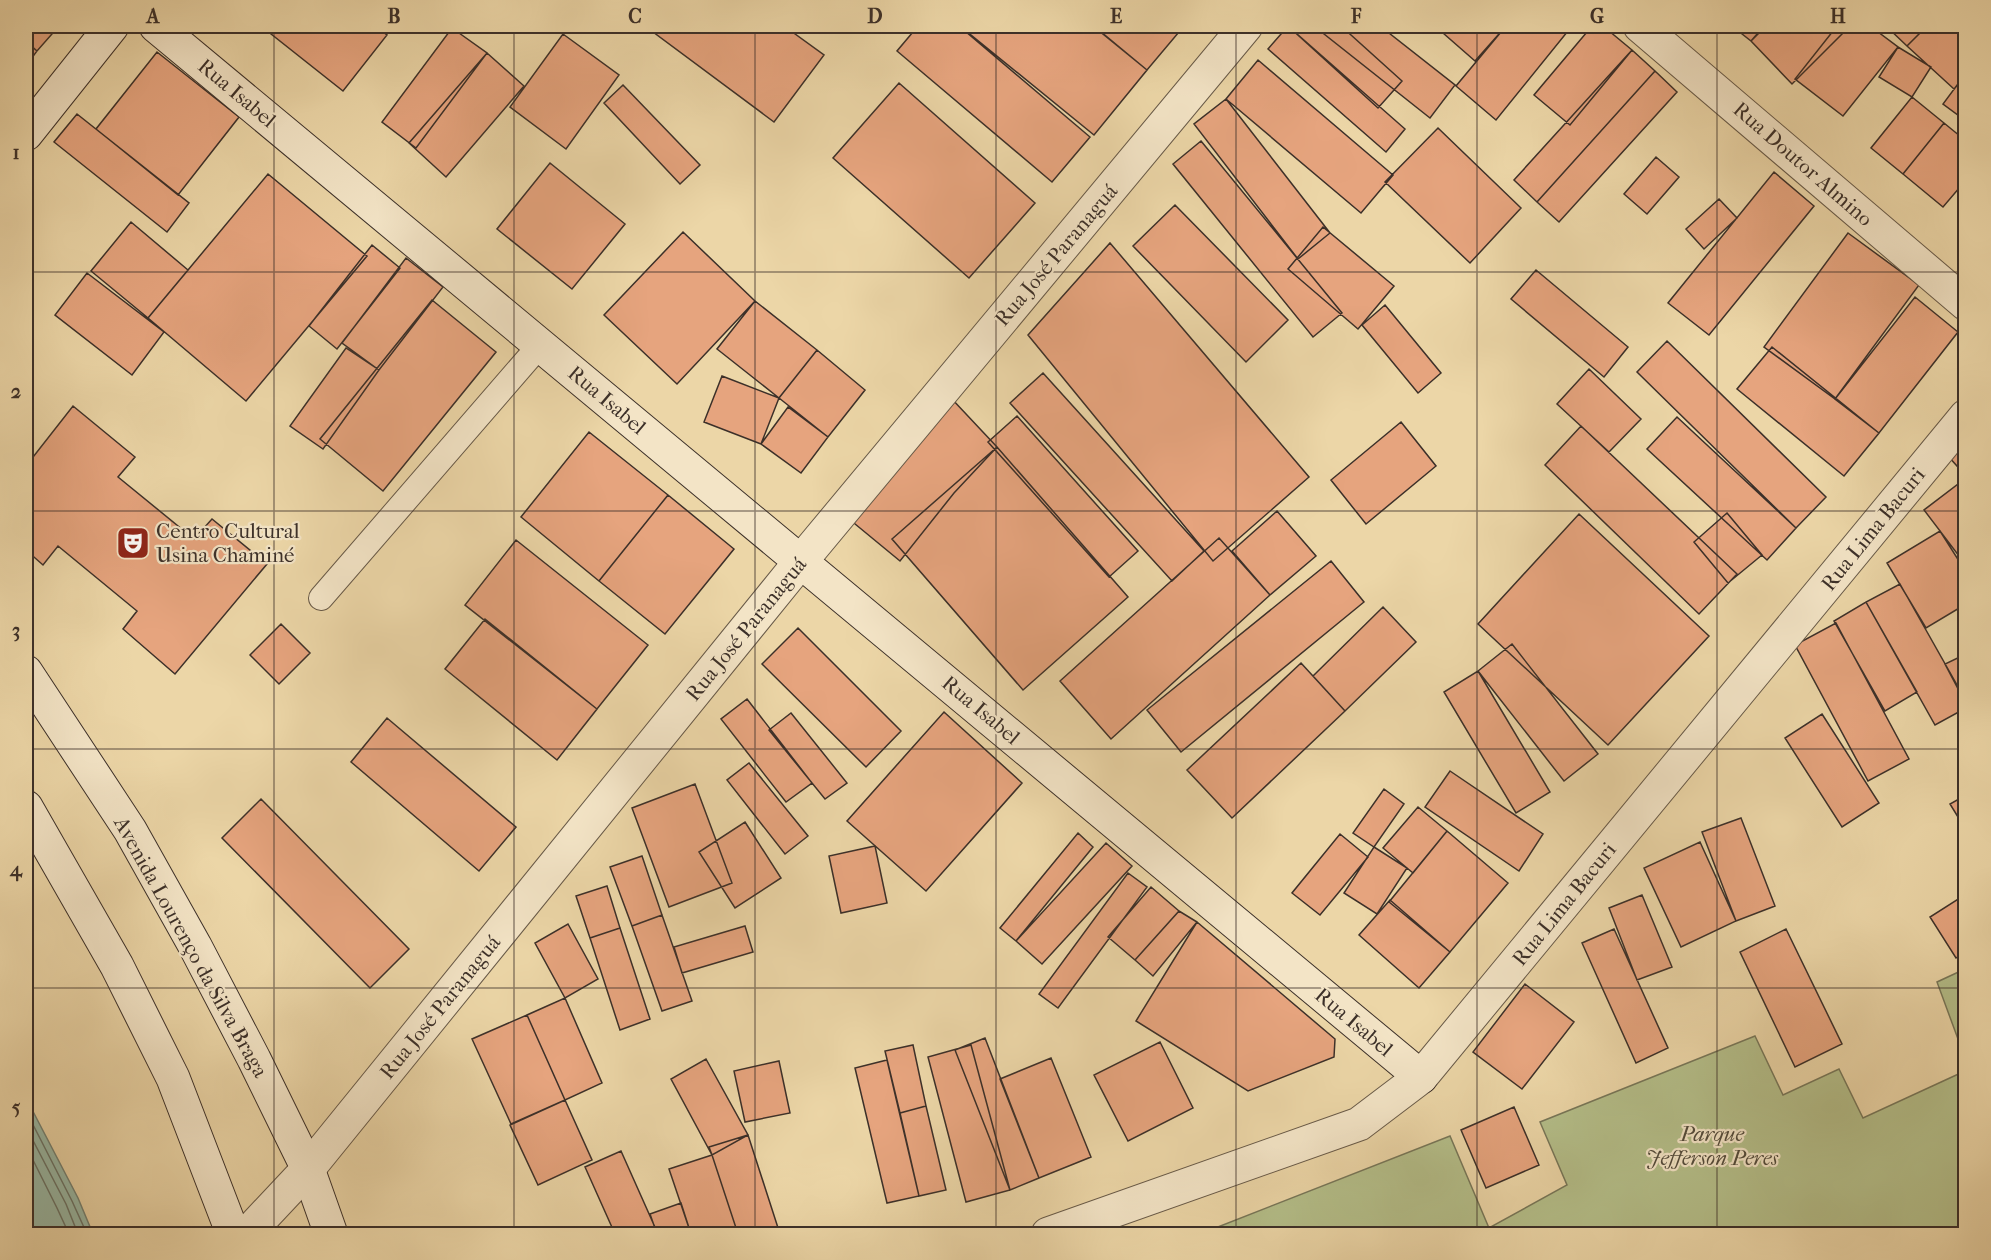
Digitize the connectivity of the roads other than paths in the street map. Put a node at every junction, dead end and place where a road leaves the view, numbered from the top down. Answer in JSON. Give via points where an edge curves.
{"nodes":[{"id":1,"x":112,"y":26,"type":"edge"},
{"id":2,"x":156,"y":26,"type":"edge"},
{"id":3,"x":1246,"y":26,"type":"edge"},
{"id":4,"x":1640,"y":26,"type":"edge"},
{"id":5,"x":26,"y":134,"type":"edge"},
{"id":6,"x":1965,"y":304,"type":"edge"},
{"id":7,"x":540,"y":345,"type":"junction"},
{"id":8,"x":1965,"y":416,"type":"edge"},
{"id":9,"x":801,"y":561,"type":"junction"},
{"id":10,"x":321,"y":598,"type":"dead end"},
{"id":11,"x":26,"y":672,"type":"edge"},
{"id":12,"x":26,"y":807,"type":"edge"},
{"id":13,"x":1421,"y":1077,"type":"junction"},
{"id":14,"x":308,"y":1169,"type":"junction"},
{"id":15,"x":233,"y":1234,"type":"edge"},
{"id":16,"x":247,"y":1234,"type":"edge"},
{"id":17,"x":331,"y":1234,"type":"edge"},
{"id":18,"x":1048,"y":1234,"type":"edge"}],
"edges":[{"from":1,"to":5,"type":"street"},
{"from":2,"to":7,"type":"street","name":"Rua Isabel"},
{"from":3,"to":9,"type":"street","name":"Rua José Paranaguá"},
{"from":4,"to":6,"type":"street","name":"Rua Doutor Almino"},
{"from":7,"to":9,"type":"street","name":"Rua Isabel"},
{"from":7,"to":10,"type":"lane"},
{"from":8,"to":13,"type":"street","name":"Rua Lima Bacuri"},
{"from":9,"to":13,"type":"street","name":"Rua Isabel"},
{"from":9,"to":14,"type":"street","name":"Rua José Paranaguá"},
{"from":11,"to":14,"type":"street","name":"Avenida Lourenço da Silva Braga","via":[[146,859],[249,1049]]},
{"from":12,"to":15,"type":"street","via":[[117,966],[173,1078]]},
{"from":13,"to":18,"type":"street","name":"Rua Lima Bacuri","via":[[1359,1124]]},
{"from":14,"to":16,"type":"street","name":"Rua José Paranaguá"},
{"from":14,"to":17,"type":"street","name":"Avenida Lourenço da Silva Braga"}]}
